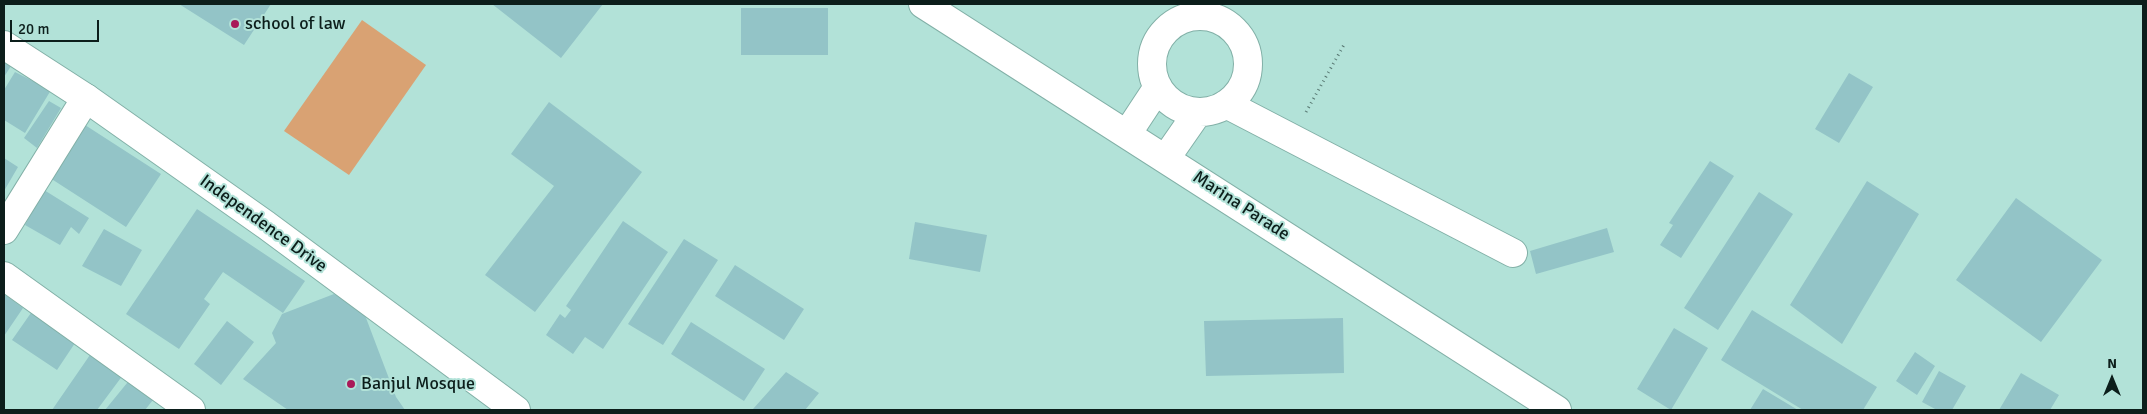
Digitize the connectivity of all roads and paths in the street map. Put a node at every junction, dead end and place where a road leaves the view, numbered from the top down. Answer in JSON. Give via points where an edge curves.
{"nodes":[{"id":1,"x":923,"y":4,"type":"edge"},
{"id":2,"x":1344,"y":43,"type":"dead end"},
{"id":3,"x":4,"y":45,"type":"edge"},
{"id":4,"x":1158,"y":87,"type":"junction"},
{"id":5,"x":86,"y":98,"type":"junction"},
{"id":6,"x":1226,"y":104,"type":"junction"},
{"id":7,"x":1198,"y":112,"type":"junction"},
{"id":8,"x":1127,"y":134,"type":"junction"},
{"id":9,"x":1291,"y":138,"type":"junction"},
{"id":10,"x":1166,"y":158,"type":"junction"},
{"id":11,"x":4,"y":230,"type":"edge"},
{"id":12,"x":1513,"y":254,"type":"dead end"},
{"id":13,"x":4,"y":276,"type":"edge"},
{"id":14,"x":1550,"y":408,"type":"edge"},
{"id":15,"x":191,"y":410,"type":"edge"},
{"id":16,"x":516,"y":410,"type":"edge"}],
"edges":[{"from":1,"to":8,"type":"main road","name":"Marina Parade"},
{"from":2,"to":9,"type":"path"},
{"from":3,"to":5,"type":"main road","name":"Independence Drive"},
{"from":4,"to":6,"type":"main road","via":[[1152,73],[1152,57],[1157,42],[1180,20],[1195,16],[1211,18],[1226,24],[1246,49],[1246,80],[1238,94]]},
{"from":4,"to":7,"type":"main road","via":[[1179,107]]},
{"from":4,"to":8,"type":"main road"},
{"from":5,"to":11,"type":"main road"},
{"from":5,"to":16,"type":"main road","name":"Independence Drive","via":[[266,225]]},
{"from":6,"to":7,"type":"main road"},
{"from":6,"to":9,"type":"main road"},
{"from":7,"to":10,"type":"main road"},
{"from":8,"to":10,"type":"main road","name":"Marina Parade"},
{"from":9,"to":12,"type":"main road"},
{"from":10,"to":14,"type":"main road","name":"Marina Parade"},
{"from":13,"to":15,"type":"main road"}]}
